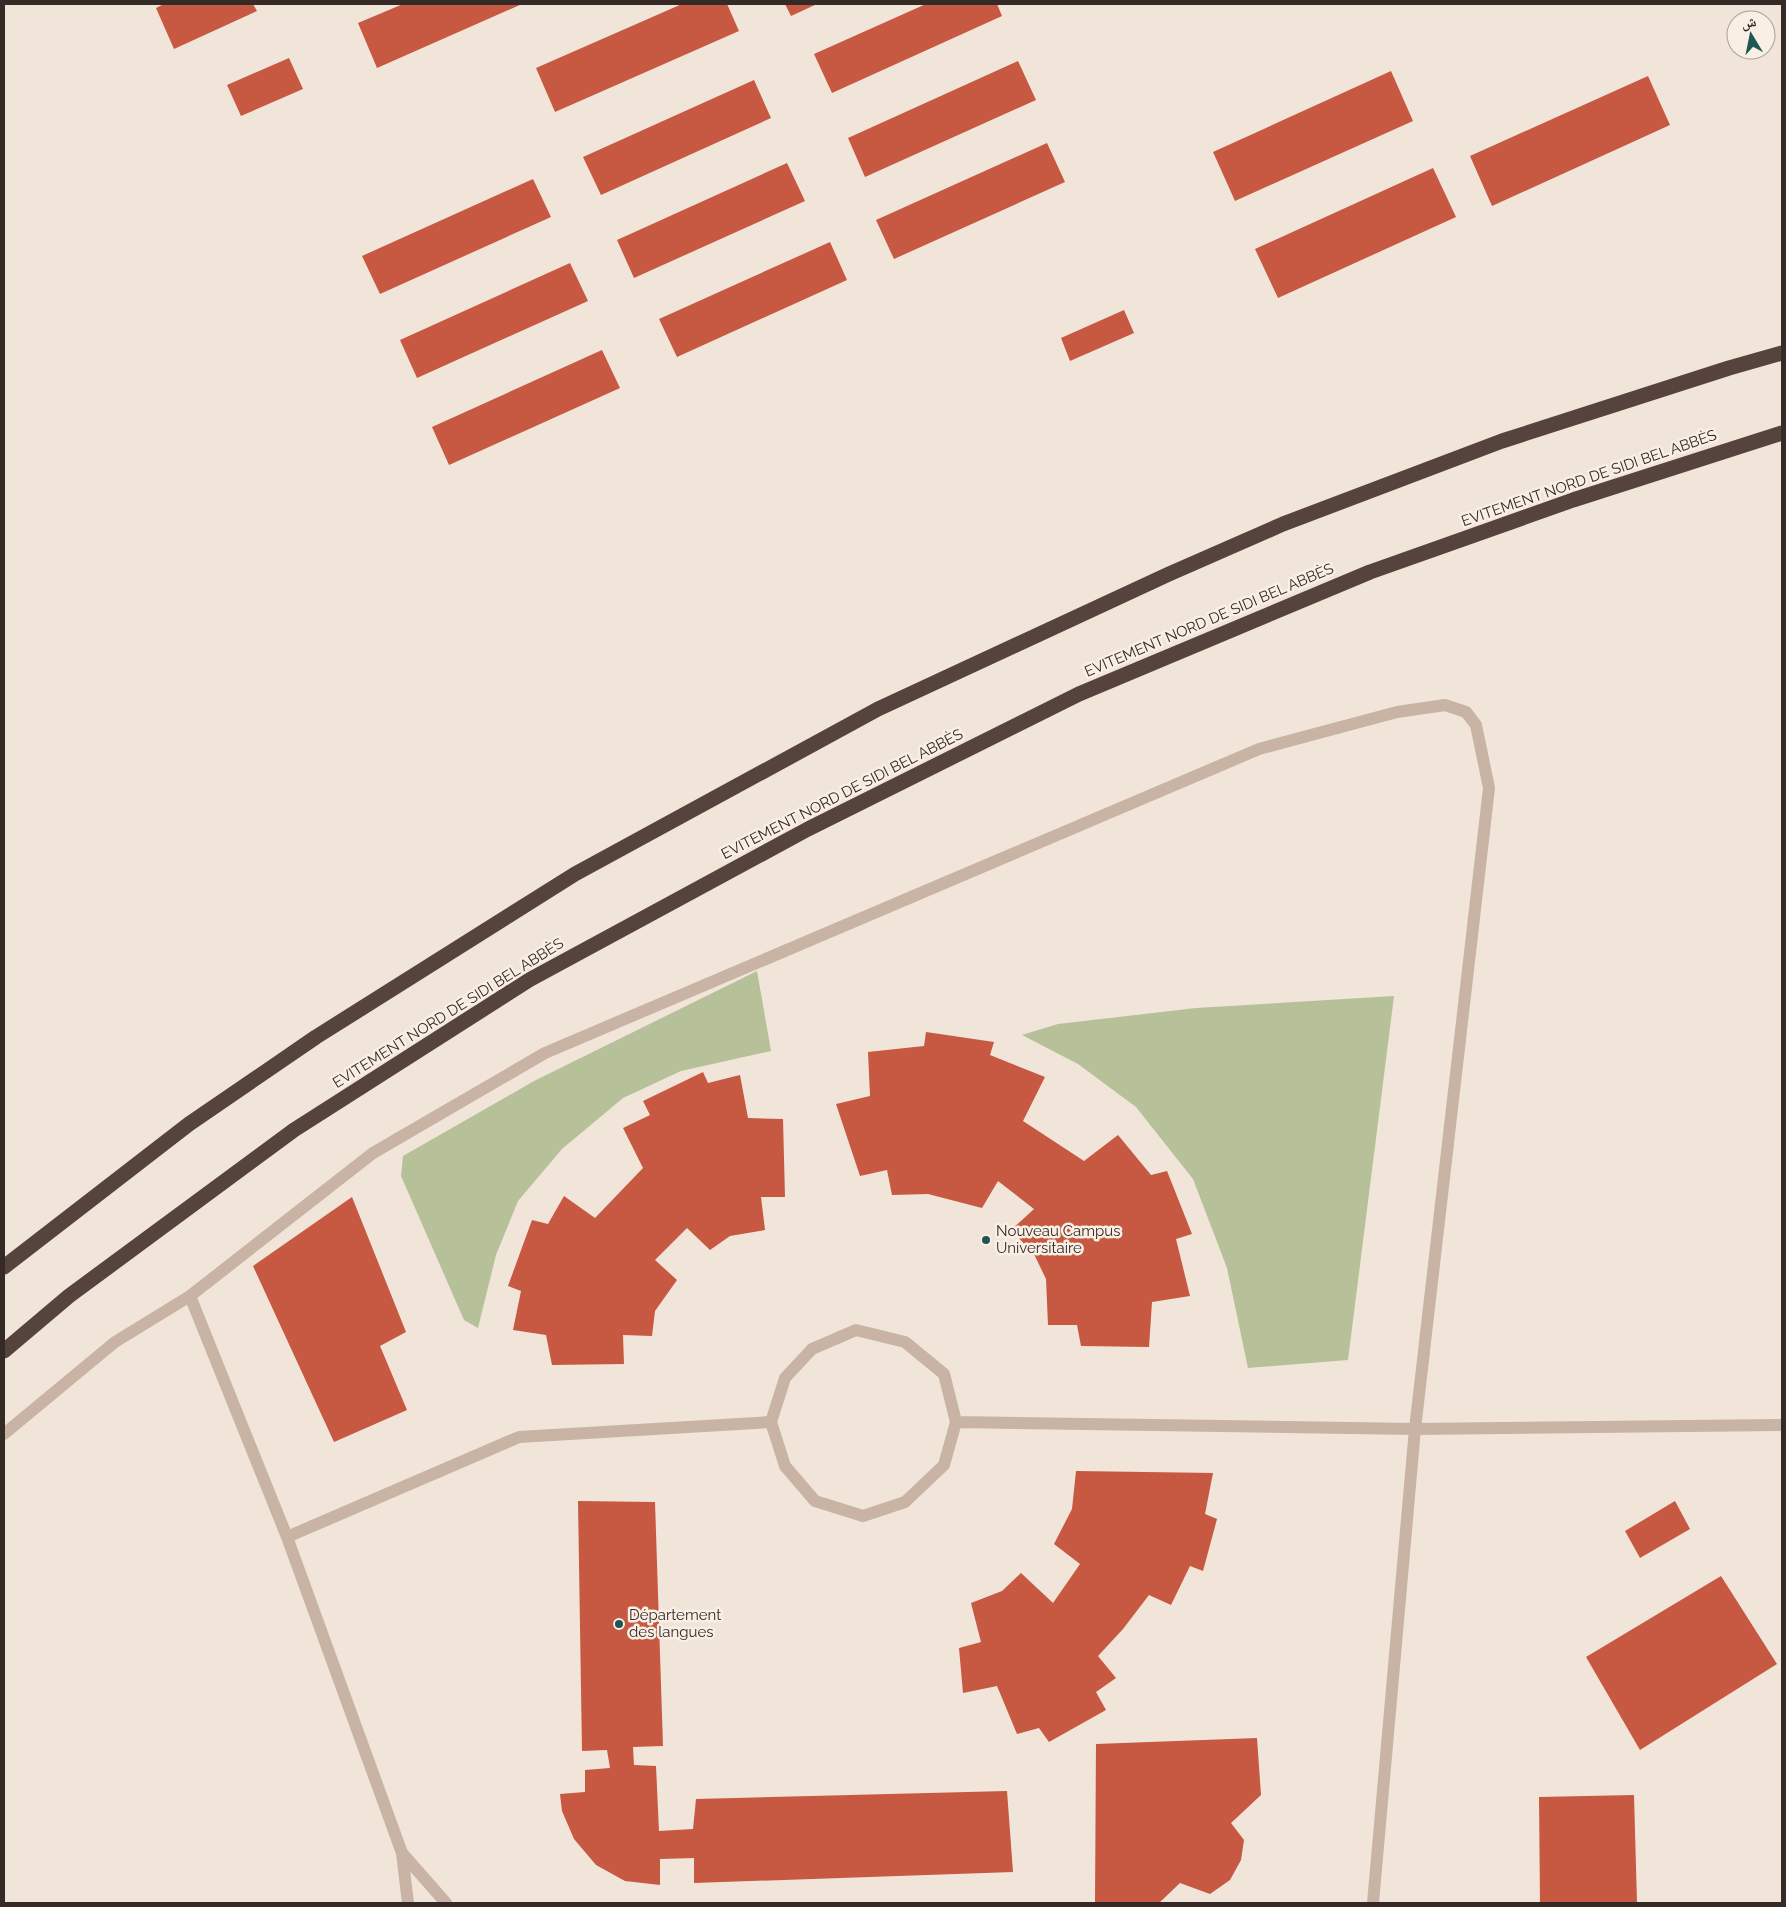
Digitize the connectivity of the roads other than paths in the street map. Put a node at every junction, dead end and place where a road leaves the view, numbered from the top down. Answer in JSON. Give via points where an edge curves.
{"nodes":[{"id":1,"x":1782,"y":353,"type":"edge"},
{"id":2,"x":1782,"y":433,"type":"edge"},
{"id":3,"x":4,"y":1267,"type":"edge"},
{"id":4,"x":190,"y":1296,"type":"junction"},
{"id":5,"x":4,"y":1351,"type":"edge"},
{"id":6,"x":772,"y":1422,"type":"junction"},
{"id":7,"x":956,"y":1422,"type":"junction"},
{"id":8,"x":1782,"y":1425,"type":"edge"},
{"id":9,"x":1415,"y":1429,"type":"junction"},
{"id":10,"x":4,"y":1434,"type":"edge"},
{"id":11,"x":287,"y":1537,"type":"junction"},
{"id":12,"x":402,"y":1853,"type":"junction"},
{"id":13,"x":408,"y":1903,"type":"edge"},
{"id":14,"x":446,"y":1903,"type":"edge"},
{"id":15,"x":1373,"y":1903,"type":"edge"}],
"edges":[{"from":1,"to":3,"type":"highway","via":[[1502,441],[1284,524],[878,709],[575,874],[316,1037],[189,1124]]},
{"from":2,"to":5,"type":"highway","name":"EVITEMENT NORD DE SIDI BEL ABBÈS","via":[[1572,500],[1370,572],[1079,694],[808,829],[529,980],[294,1130],[69,1296]]},
{"from":4,"to":9,"type":"lane","via":[[373,1153],[545,1054],[1259,749],[1397,712],[1445,705],[1466,712],[1476,725],[1489,788]]},
{"from":4,"to":10,"type":"lane","via":[[115,1342]]},
{"from":4,"to":11,"type":"lane"},
{"from":6,"to":7,"type":"lane","via":[[785,1378],[812,1349],[856,1330],[905,1342],[944,1374]]},
{"from":6,"to":7,"type":"lane","via":[[785,1466],[815,1501],[863,1516],[905,1502],[944,1466]]},
{"from":6,"to":11,"type":"lane","via":[[520,1437]]},
{"from":7,"to":9,"type":"lane"},
{"from":8,"to":9,"type":"lane"},
{"from":9,"to":15,"type":"lane"},
{"from":11,"to":12,"type":"lane"},
{"from":12,"to":13,"type":"lane"},
{"from":12,"to":14,"type":"lane"}]}
